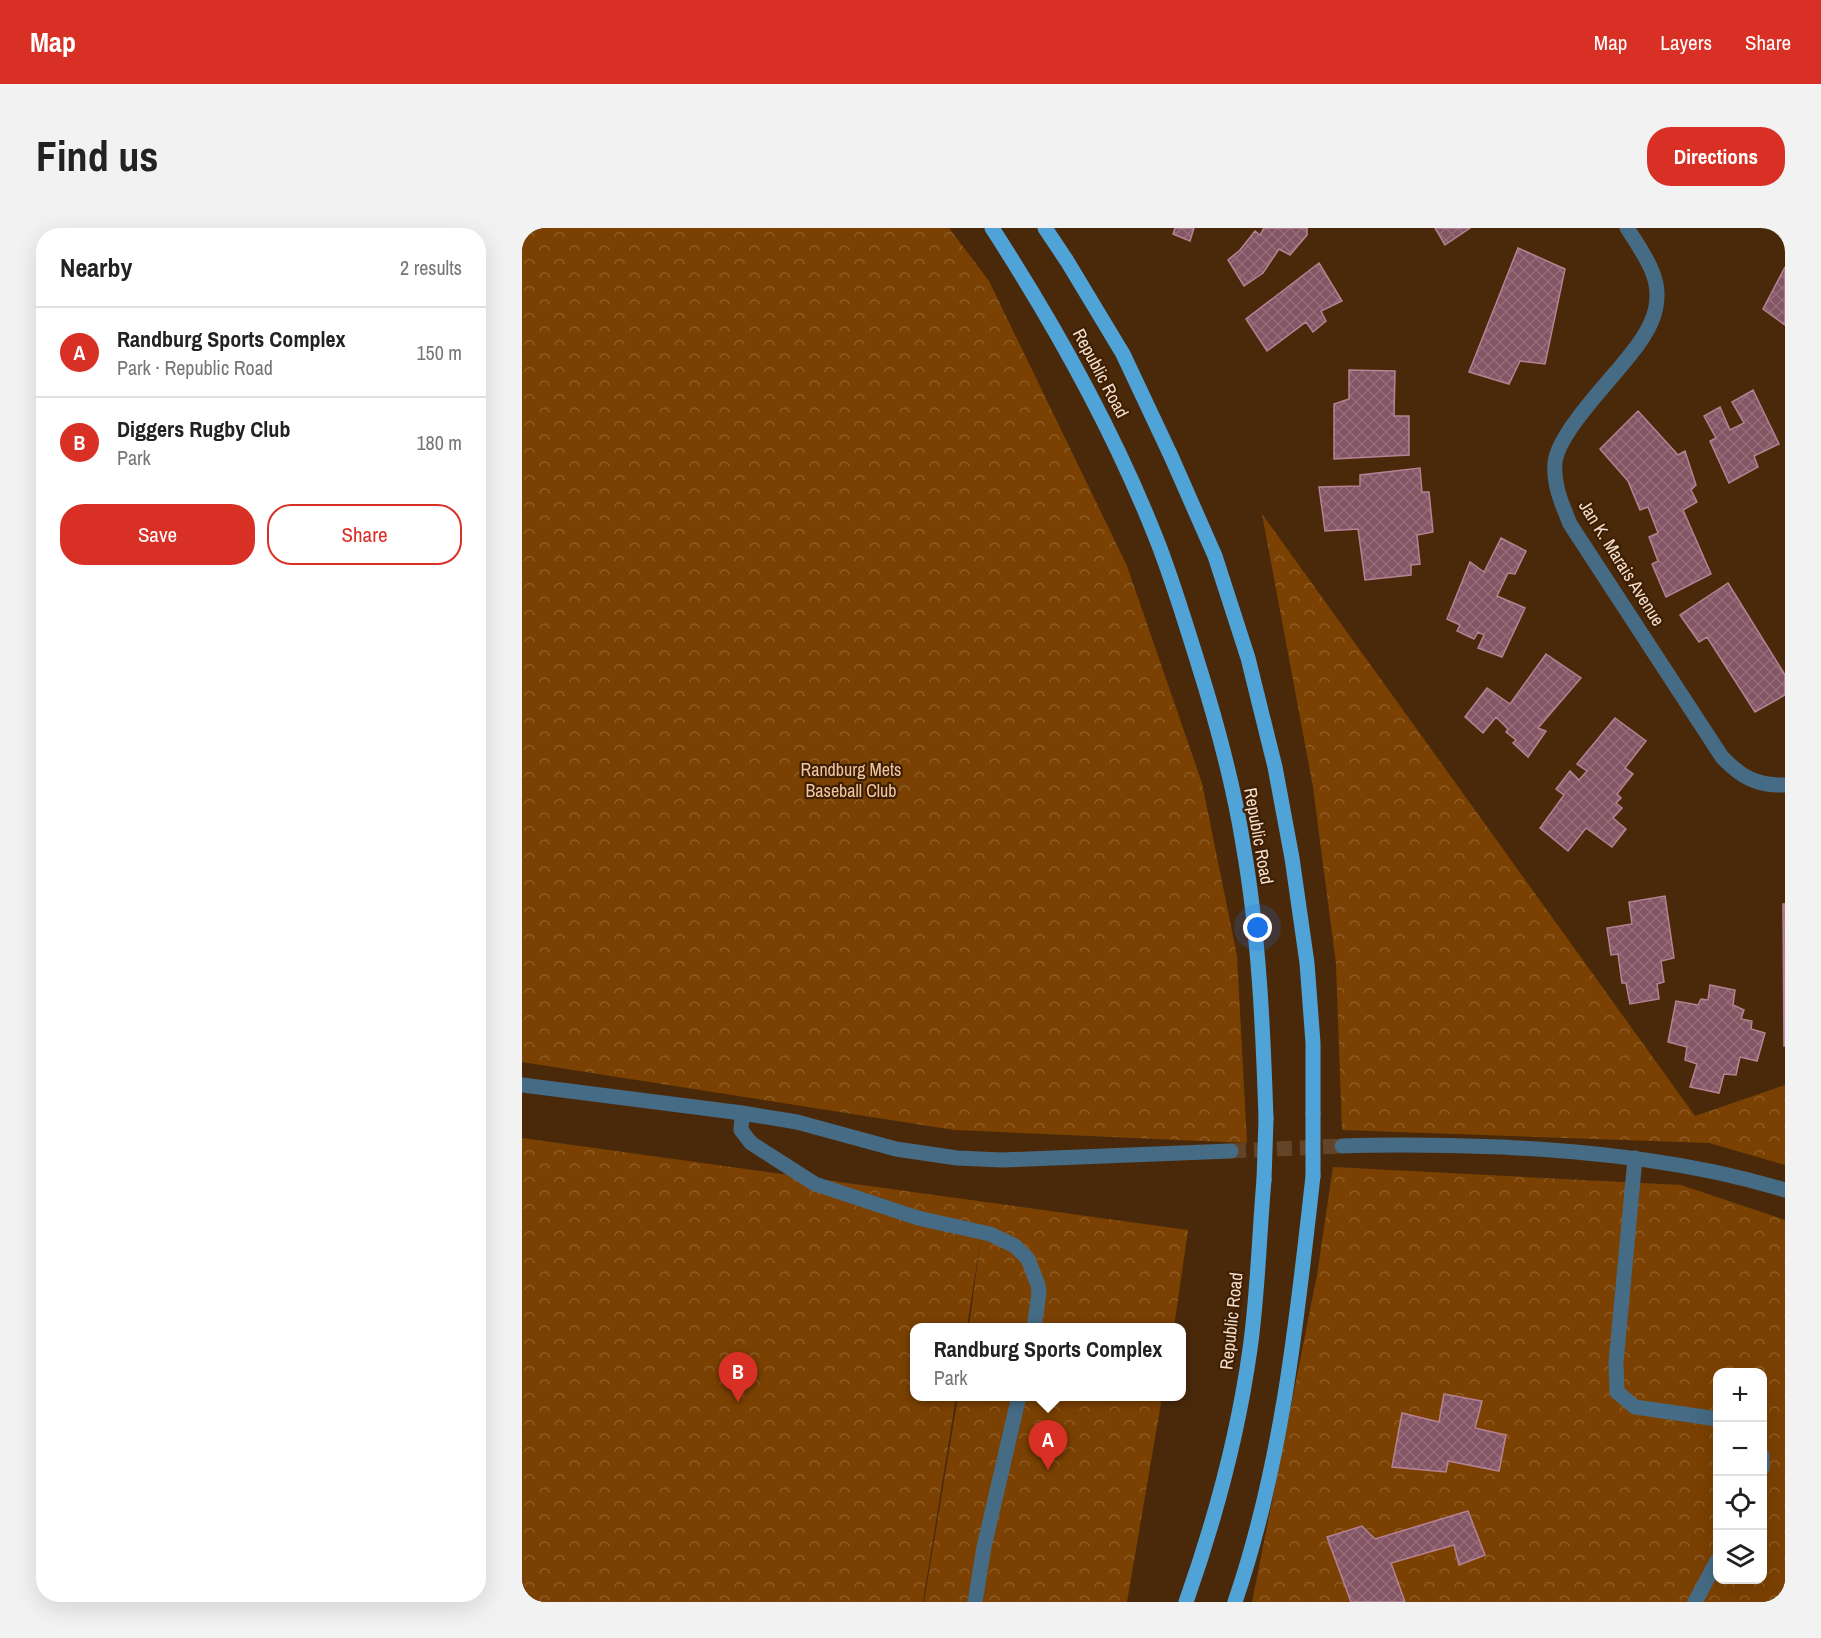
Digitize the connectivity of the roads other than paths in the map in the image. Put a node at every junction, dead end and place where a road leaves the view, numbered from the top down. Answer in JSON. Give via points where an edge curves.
{"nodes":[{"id":1,"x":992,"y":228,"type":"edge"},
{"id":2,"x":1045,"y":228,"type":"edge"},
{"id":3,"x":1627,"y":228,"type":"edge"},
{"id":4,"x":1785,"y":785,"type":"edge"},
{"id":5,"x":522,"y":1085,"type":"edge"},
{"id":6,"x":741,"y":1113,"type":"junction"},
{"id":7,"x":1342,"y":1146,"type":"tunnel mouth"},
{"id":8,"x":1231,"y":1150,"type":"tunnel mouth"},
{"id":9,"x":1635,"y":1158,"type":"junction"},
{"id":10,"x":1785,"y":1190,"type":"edge"},
{"id":11,"x":1035,"y":1323,"type":"edge"},
{"id":12,"x":1017,"y":1401,"type":"edge"},
{"id":13,"x":1713,"y":1418,"type":"edge"},
{"id":14,"x":1713,"y":1568,"type":"edge"},
{"id":15,"x":975,"y":1602,"type":"edge"},
{"id":16,"x":1186,"y":1602,"type":"edge"},
{"id":17,"x":1235,"y":1602,"type":"edge"},
{"id":18,"x":1695,"y":1602,"type":"edge"}],
"edges":[{"from":1,"to":16,"type":"main road","name":"Republic Road","bridge":true,"via":[[1057,332],[1113,439],[1157,539],[1204,684],[1243,843],[1263,1024],[1264,1180],[1250,1348],[1239,1411],[1211,1524]]},
{"from":2,"to":17,"type":"main road","name":"Republic Road","bridge":true,"via":[[1123,354],[1215,556],[1248,658],[1275,767],[1307,963],[1313,1043],[1313,1176],[1301,1290],[1290,1374],[1261,1513]]},
{"from":3,"to":4,"type":"street","name":"Jan K. Marais Avenue","via":[[1653,273],[1657,306],[1643,340],[1567,434],[1555,461],[1557,491],[1570,524],[1722,757],[1736,772],[1760,784]]},
{"from":5,"to":6,"type":"street"},
{"from":6,"to":8,"type":"street","via":[[797,1122],[896,1149],[957,1158],[1002,1160]]},
{"from":6,"to":11,"type":"street","via":[[741,1131],[751,1143],[815,1184],[918,1218],[990,1234],[1015,1246],[1031,1265],[1038,1285]]},
{"from":7,"to":9,"type":"street","via":[[1473,1146],[1568,1150]]},
{"from":9,"to":10,"type":"street","via":[[1683,1165]]},
{"from":9,"to":13,"type":"street","via":[[1616,1363],[1617,1392],[1635,1407]]},
{"from":12,"to":15,"type":"street"},
{"from":14,"to":18,"type":"street"}]}
